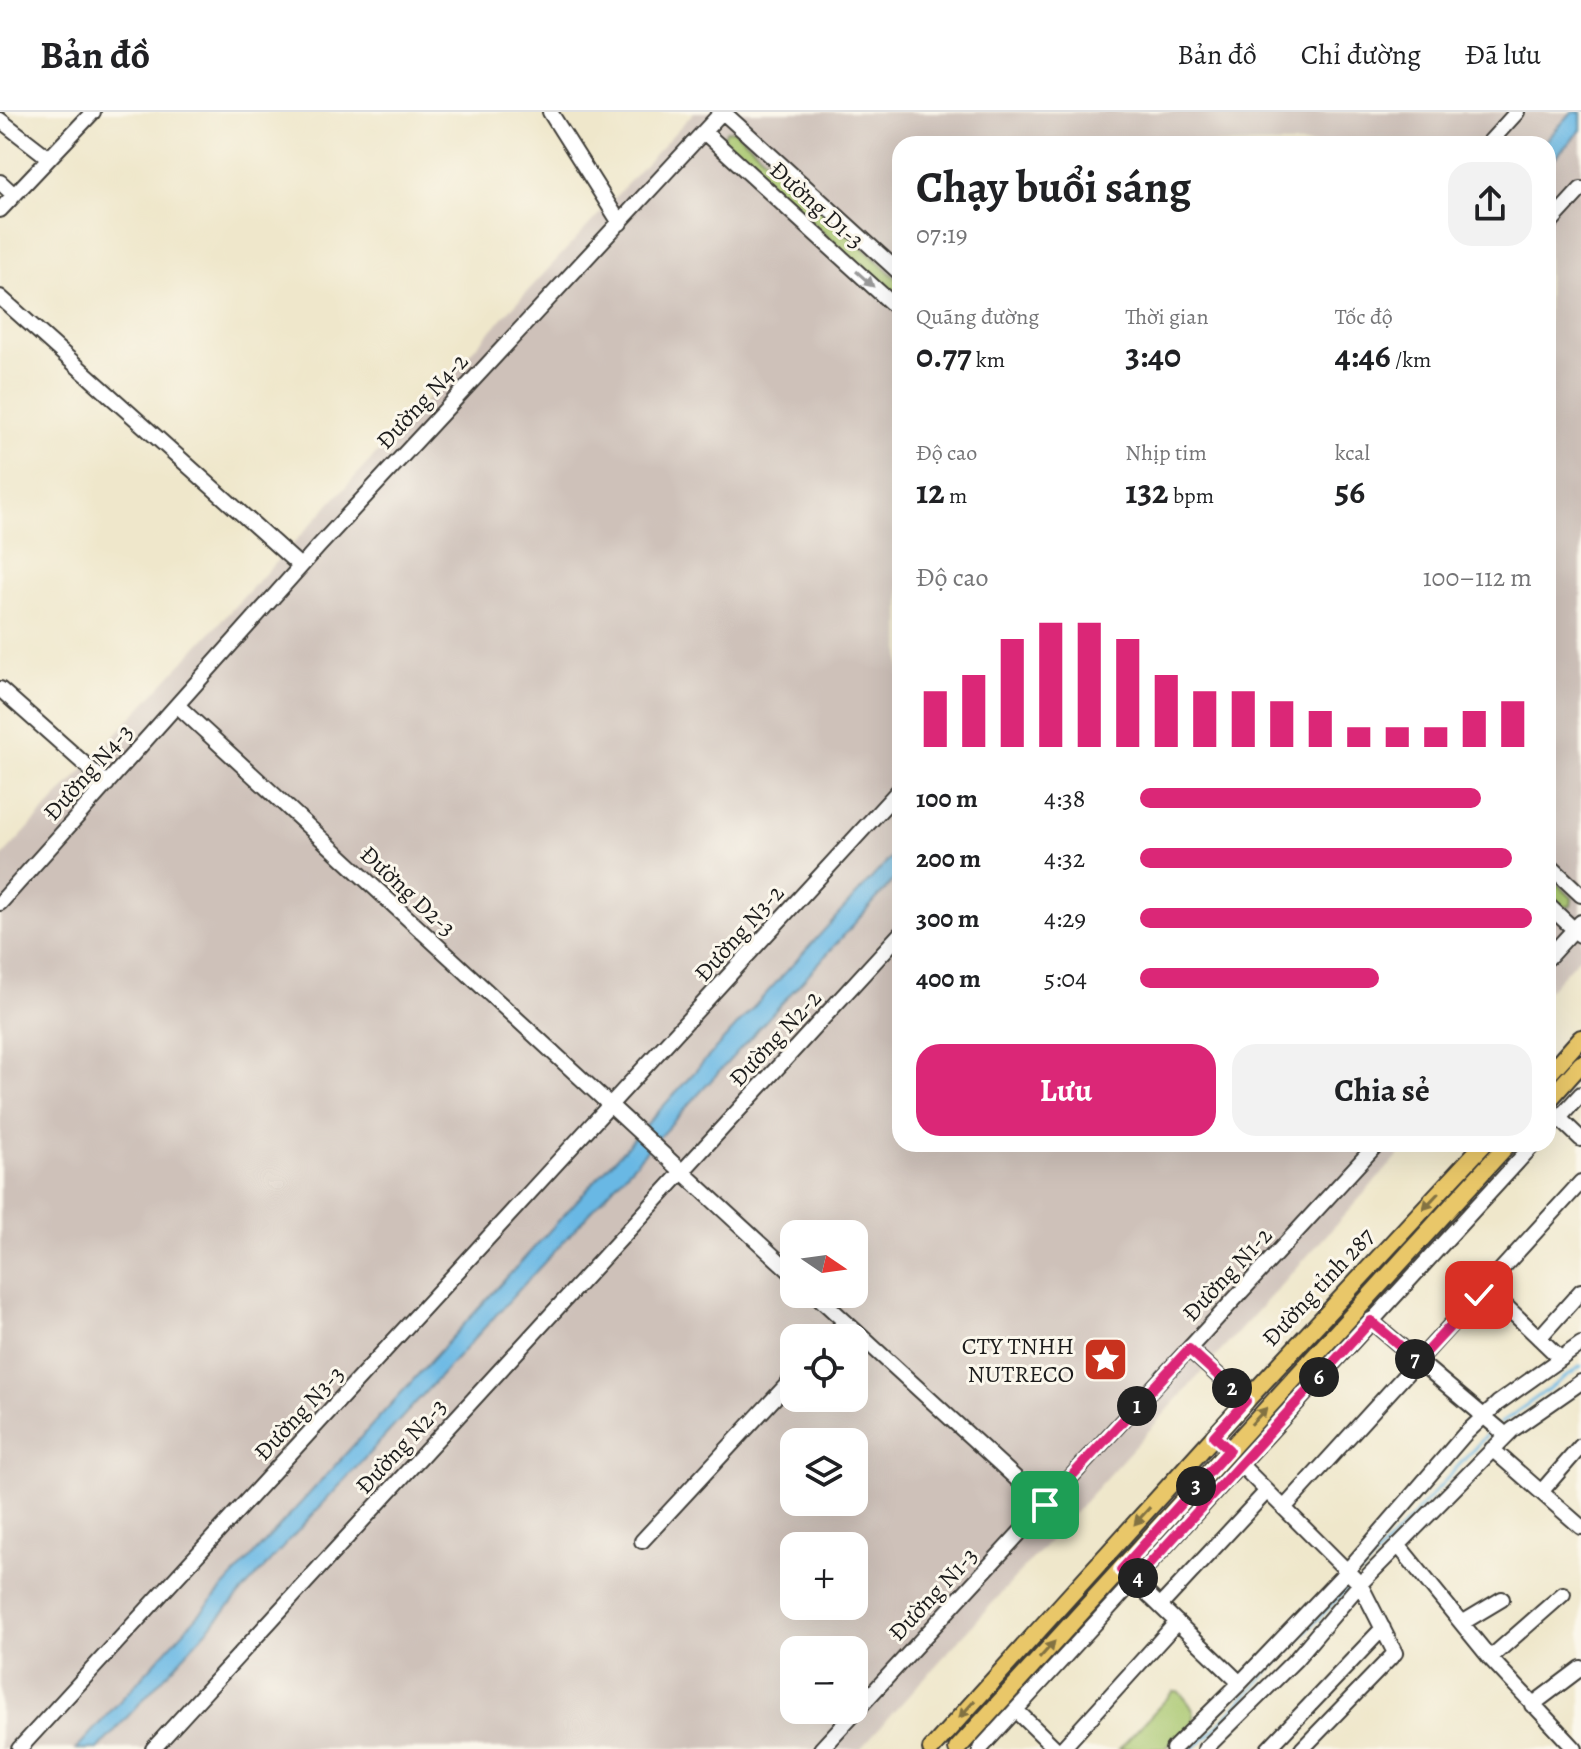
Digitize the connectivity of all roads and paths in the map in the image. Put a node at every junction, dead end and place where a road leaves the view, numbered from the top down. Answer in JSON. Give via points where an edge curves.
{"nodes":[{"id":1,"x":93,"y":112,"type":"edge"},
{"id":2,"x":550,"y":112,"type":"edge"},
{"id":3,"x":723,"y":112,"type":"edge"},
{"id":4,"x":1517,"y":112,"type":"edge"},
{"id":5,"x":0,"y":120,"type":"edge"},
{"id":6,"x":704,"y":132,"type":"junction"},
{"id":7,"x":1495,"y":136,"type":"edge"},
{"id":8,"x":49,"y":158,"type":"junction"},
{"id":9,"x":0,"y":182,"type":"edge"},
{"id":10,"x":1581,"y":189,"type":"edge"},
{"id":11,"x":14,"y":195,"type":"junction"},
{"id":12,"x":0,"y":210,"type":"edge"},
{"id":13,"x":1556,"y":216,"type":"edge"},
{"id":14,"x":620,"y":223,"type":"junction"},
{"id":15,"x":892,"y":266,"type":"edge"},
{"id":16,"x":0,"y":297,"type":"edge"},
{"id":17,"x":892,"y":304,"type":"edge"},
{"id":18,"x":300,"y":566,"type":"junction"},
{"id":19,"x":0,"y":689,"type":"edge"},
{"id":20,"x":178,"y":706,"type":"junction"},
{"id":21,"x":107,"y":784,"type":"junction"},
{"id":22,"x":892,"y":798,"type":"edge"},
{"id":23,"x":1556,"y":872,"type":"edge"},
{"id":24,"x":1581,"y":895,"type":"edge"},
{"id":25,"x":0,"y":903,"type":"edge"},
{"id":26,"x":1556,"y":911,"type":"edge"},
{"id":27,"x":1579,"y":929,"type":"edge"},
{"id":28,"x":892,"y":943,"type":"edge"},
{"id":29,"x":1556,"y":951,"type":"edge"},
{"id":30,"x":1581,"y":1038,"type":"edge"},
{"id":31,"x":1581,"y":1064,"type":"edge"},
{"id":32,"x":1556,"y":1066,"type":"edge"},
{"id":33,"x":1556,"y":1092,"type":"edge"},
{"id":34,"x":1581,"y":1094,"type":"edge"},
{"id":35,"x":610,"y":1106,"type":"junction"},
{"id":36,"x":1559,"y":1118,"type":"junction"},
{"id":37,"x":1556,"y":1121,"type":"edge"},
{"id":38,"x":1581,"y":1139,"type":"edge"},
{"id":39,"x":1370,"y":1152,"type":"edge"},
{"id":40,"x":1477,"y":1152,"type":"edge"},
{"id":41,"x":1501,"y":1152,"type":"edge"},
{"id":42,"x":1527,"y":1152,"type":"edge"},
{"id":43,"x":682,"y":1172,"type":"junction"},
{"id":44,"x":1581,"y":1182,"type":"edge"},
{"id":45,"x":780,"y":1262,"type":"edge"},
{"id":46,"x":1486,"y":1287,"type":"junction"},
{"id":47,"x":1581,"y":1291,"type":"edge"},
{"id":48,"x":830,"y":1308,"type":"edge"},
{"id":49,"x":1371,"y":1321,"type":"junction"},
{"id":50,"x":845,"y":1322,"type":"joint"},
{"id":51,"x":1539,"y":1338,"type":"junction"},
{"id":52,"x":1581,"y":1344,"type":"edge"},
{"id":53,"x":1189,"y":1349,"type":"junction"},
{"id":54,"x":1561,"y":1359,"type":"junction"},
{"id":55,"x":1418,"y":1361,"type":"junction"},
{"id":56,"x":1581,"y":1382,"type":"edge"},
{"id":57,"x":780,"y":1392,"type":"edge"},
{"id":58,"x":1246,"y":1401,"type":"junction"},
{"id":59,"x":1484,"y":1418,"type":"junction"},
{"id":60,"x":1506,"y":1435,"type":"junction"},
{"id":61,"x":1214,"y":1436,"type":"junction"},
{"id":62,"x":1581,"y":1446,"type":"edge"},
{"id":63,"x":1492,"y":1449,"type":"junction"},
{"id":64,"x":1229,"y":1450,"type":"junction"},
{"id":65,"x":1240,"y":1464,"type":"junction"},
{"id":66,"x":1267,"y":1491,"type":"junction"},
{"id":67,"x":1541,"y":1492,"type":"junction"},
{"id":68,"x":1045,"y":1505,"type":"junction"},
{"id":69,"x":1284,"y":1508,"type":"junction"},
{"id":70,"x":1581,"y":1527,"type":"edge"},
{"id":71,"x":642,"y":1541,"type":"dead end"},
{"id":72,"x":1398,"y":1545,"type":"junction"},
{"id":73,"x":1121,"y":1570,"type":"junction"},
{"id":74,"x":1346,"y":1572,"type":"junction"},
{"id":75,"x":1134,"y":1581,"type":"junction"},
{"id":76,"x":1360,"y":1584,"type":"junction"},
{"id":77,"x":1563,"y":1594,"type":"dead end"},
{"id":78,"x":1502,"y":1599,"type":"dead end"},
{"id":79,"x":1160,"y":1606,"type":"junction"},
{"id":80,"x":1177,"y":1622,"type":"junction"},
{"id":81,"x":1462,"y":1623,"type":"junction"},
{"id":82,"x":1383,"y":1628,"type":"junction"},
{"id":83,"x":1490,"y":1658,"type":"junction"},
{"id":84,"x":1581,"y":1668,"type":"edge"},
{"id":85,"x":1240,"y":1683,"type":"junction"},
{"id":86,"x":1532,"y":1705,"type":"junction"},
{"id":87,"x":1016,"y":1710,"type":"junction"},
{"id":88,"x":19,"y":1749,"type":"edge"},
{"id":89,"x":153,"y":1749,"type":"edge"},
{"id":90,"x":821,"y":1749,"type":"edge"},
{"id":91,"x":931,"y":1749,"type":"edge"},
{"id":92,"x":957,"y":1749,"type":"edge"},
{"id":93,"x":980,"y":1749,"type":"edge"},
{"id":94,"x":1059,"y":1749,"type":"edge"},
{"id":95,"x":1173,"y":1749,"type":"edge"},
{"id":96,"x":1205,"y":1749,"type":"edge"},
{"id":97,"x":1268,"y":1749,"type":"edge"},
{"id":98,"x":1302,"y":1749,"type":"edge"},
{"id":99,"x":1575,"y":1749,"type":"edge"}],
"edges":[{"from":1,"to":8,"type":"street"},
{"from":2,"to":14,"type":"street"},
{"from":3,"to":6,"type":"street","name":"Đường N4-2"},
{"from":3,"to":15,"type":"street","name":"Đường D1-3"},
{"from":4,"to":7,"type":"street"},
{"from":5,"to":8,"type":"street"},
{"from":6,"to":14,"type":"street","name":"Đường N4-2"},
{"from":6,"to":17,"type":"street","name":"Đường D1-3","one_way":true},
{"from":8,"to":11,"type":"street"},
{"from":9,"to":11,"type":"street"},
{"from":10,"to":13,"type":"street"},
{"from":11,"to":12,"type":"street"},
{"from":14,"to":18,"type":"street","name":"Đường N4-2"},
{"from":16,"to":18,"type":"street"},
{"from":18,"to":20,"type":"street","name":"Đường N4-2"},
{"from":19,"to":21,"type":"street"},
{"from":20,"to":21,"type":"street","name":"Đường N4-3"},
{"from":20,"to":35,"type":"street","name":"Đường D2-3"},
{"from":21,"to":25,"type":"street","name":"Đường N4-3"},
{"from":22,"to":35,"type":"street","name":"Đường N3-2"},
{"from":23,"to":24,"type":"street"},
{"from":26,"to":27,"type":"street"},
{"from":27,"to":29,"type":"street"},
{"from":28,"to":43,"type":"street","name":"Đường N2-2"},
{"from":30,"to":32,"type":"main road"},
{"from":31,"to":33,"type":"main road"},
{"from":34,"to":36,"type":"street"},
{"from":35,"to":43,"type":"street","name":"Đường D2-3"},
{"from":35,"to":88,"type":"street","name":"Đường N3-3"},
{"from":36,"to":37,"type":"street"},
{"from":36,"to":38,"type":"street"},
{"from":39,"to":53,"type":"street","name":"Đường N1-2"},
{"from":40,"to":58,"type":"main road","name":"Đường tỉnh 287","one_way":true},
{"from":64,"to":41,"type":"main road","name":"Đường tỉnh 287","one_way":true},
{"from":42,"to":49,"type":"street"},
{"from":43,"to":45,"type":"street","name":"Đường D2-3"},
{"from":43,"to":89,"type":"street","name":"Đường N2-3"},
{"from":44,"to":46,"type":"street"},
{"from":46,"to":51,"type":"street"},
{"from":46,"to":55,"type":"street"},
{"from":47,"to":51,"type":"street"},
{"from":48,"to":50,"type":"street"},
{"from":49,"to":55,"type":"street"},
{"from":49,"to":65,"type":"street"},
{"from":50,"to":68,"type":"street"},
{"from":51,"to":54,"type":"street"},
{"from":52,"to":54,"type":"street"},
{"from":53,"to":58,"type":"street"},
{"from":53,"to":68,"type":"street","name":"Đường N1-2"},
{"from":54,"to":59,"type":"street"},
{"from":55,"to":59,"type":"street"},
{"from":55,"to":69,"type":"street"},
{"from":56,"to":60,"type":"street"},
{"from":57,"to":71,"type":"street"},
{"from":58,"to":61,"type":"main road","name":"Đường tỉnh 287"},
{"from":59,"to":60,"type":"street"},
{"from":59,"to":74,"type":"street"},
{"from":60,"to":63,"type":"street"},
{"from":61,"to":64,"type":"main road"},
{"from":61,"to":91,"type":"main road","name":"Đường tỉnh 287","one_way":true},
{"from":62,"to":67,"type":"street"},
{"from":63,"to":67,"type":"street"},
{"from":63,"to":72,"type":"street"},
{"from":64,"to":73,"type":"main road","name":"Đường tỉnh 287"},
{"from":65,"to":66,"type":"street"},
{"from":65,"to":75,"type":"street"},
{"from":66,"to":69,"type":"street"},
{"from":66,"to":79,"type":"street"},
{"from":67,"to":70,"type":"street"},
{"from":68,"to":90,"type":"street","name":"Đường N1-3"},
{"from":69,"to":74,"type":"street"},
{"from":72,"to":76,"type":"street"},
{"from":72,"to":81,"type":"street"},
{"from":73,"to":75,"type":"street"},
{"from":92,"to":73,"type":"main road","name":"Đường tỉnh 287","one_way":true},
{"from":74,"to":76,"type":"street"},
{"from":74,"to":85,"type":"street"},
{"from":75,"to":79,"type":"street"},
{"from":75,"to":87,"type":"street"},
{"from":76,"to":82,"type":"street"},
{"from":76,"to":96,"type":"street","via":[[1296,1659]]},
{"from":77,"to":83,"type":"street"},
{"from":78,"to":81,"type":"street"},
{"from":79,"to":80,"type":"street"},
{"from":80,"to":85,"type":"street"},
{"from":80,"to":94,"type":"street"},
{"from":81,"to":83,"type":"street"},
{"from":82,"to":97,"type":"street"},
{"from":82,"to":98,"type":"street","via":[[1395,1653]]},
{"from":83,"to":86,"type":"street"},
{"from":84,"to":86,"type":"street"},
{"from":85,"to":95,"type":"street"},
{"from":86,"to":99,"type":"street"},
{"from":87,"to":93,"type":"street"},
{"from":87,"to":94,"type":"street"}]}
